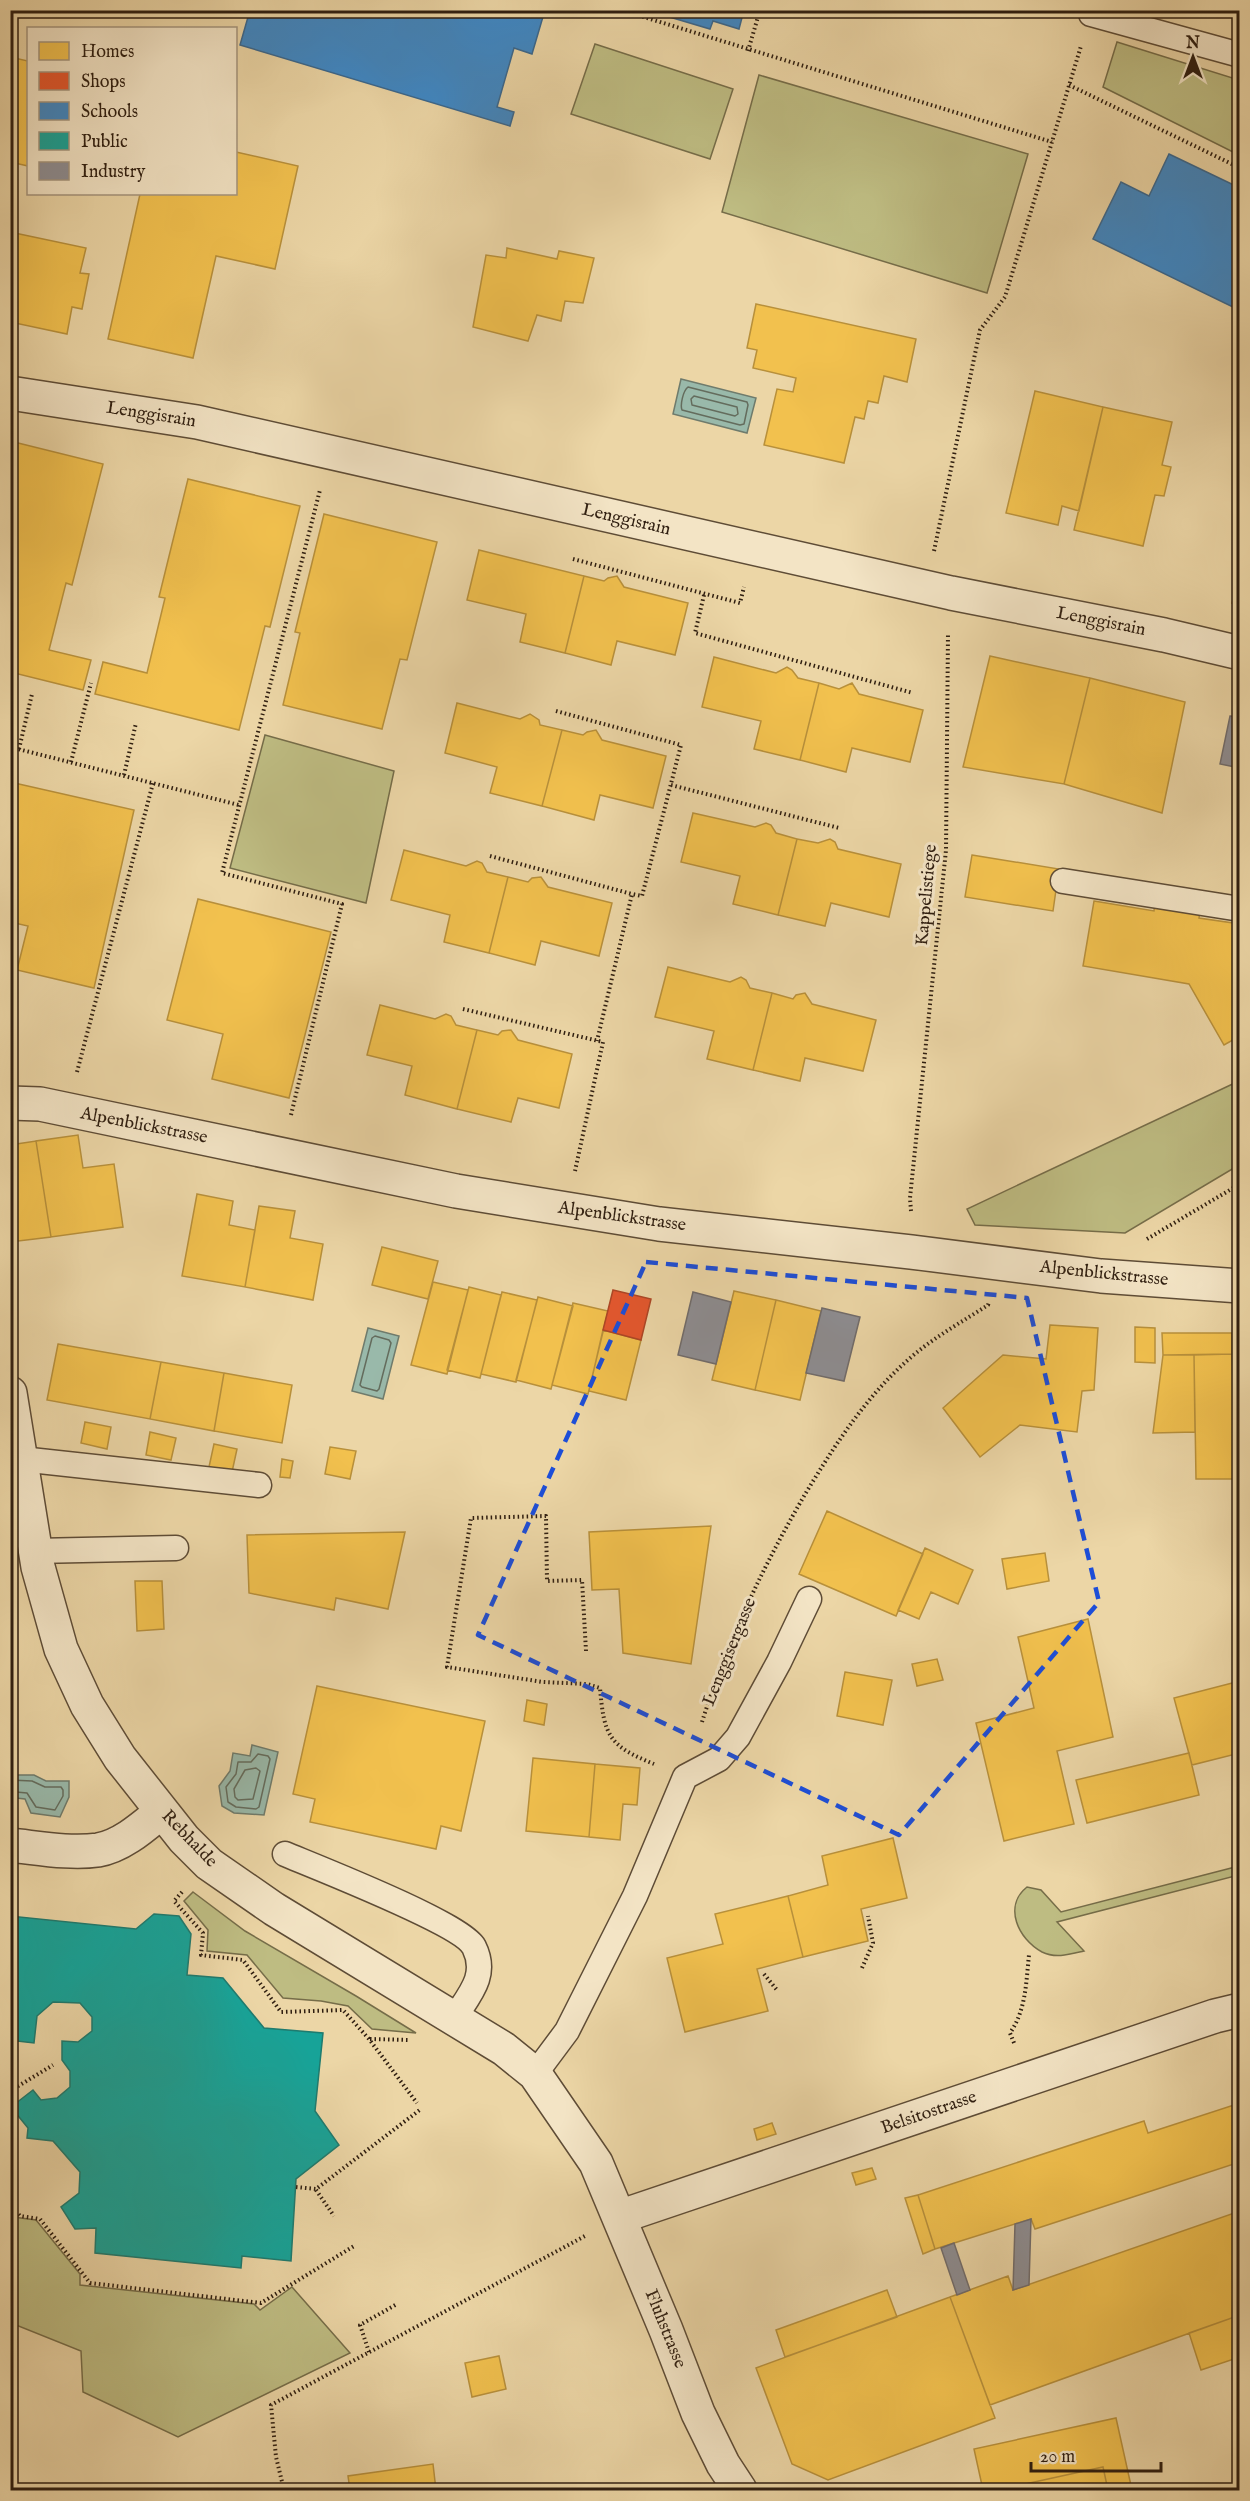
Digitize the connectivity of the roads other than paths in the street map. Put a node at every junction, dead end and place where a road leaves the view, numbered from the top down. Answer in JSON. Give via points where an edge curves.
{"nodes":[{"id":1,"x":1091,"y":14,"type":"road end"},
{"id":2,"x":1239,"y":55,"type":"edge"},
{"id":3,"x":10,"y":393,"type":"edge"},
{"id":4,"x":1239,"y":653,"type":"edge"},
{"id":5,"x":1063,"y":881,"type":"dead end"},
{"id":6,"x":1239,"y":909,"type":"edge"},
{"id":7,"x":10,"y":1103,"type":"edge"},
{"id":8,"x":1239,"y":1286,"type":"edge"},
{"id":9,"x":10,"y":1393,"type":"edge"},
{"id":10,"x":21,"y":1460,"type":"junction"},
{"id":11,"x":259,"y":1485,"type":"dead end"},
{"id":12,"x":176,"y":1548,"type":"dead end"},
{"id":13,"x":35,"y":1551,"type":"junction"},
{"id":14,"x":809,"y":1599,"type":"dead end"},
{"id":15,"x":161,"y":1812,"type":"junction"},
{"id":16,"x":10,"y":1845,"type":"edge"},
{"id":17,"x":285,"y":1854,"type":"dead end"},
{"id":18,"x":1239,"y":2010,"type":"edge"},
{"id":19,"x":455,"y":2017,"type":"junction"},
{"id":20,"x":535,"y":2074,"type":"junction"},
{"id":21,"x":596,"y":2163,"type":"joint"},
{"id":22,"x":619,"y":2217,"type":"junction"},
{"id":23,"x":740,"y":2490,"type":"edge"}],
"edges":[{"from":1,"to":2,"type":"lane"},
{"from":3,"to":4,"type":"street","name":"Lenggisrain","via":[[197,422],[938,590]]},
{"from":5,"to":6,"type":"lane"},
{"from":7,"to":8,"type":"street","name":"Alpenblickstrasse","via":[[40,1104],[456,1191],[659,1224],[1101,1276]]},
{"from":9,"to":10,"type":"street","name":"Rebhalde"},
{"from":10,"to":11,"type":"lane"},
{"from":10,"to":13,"type":"street","name":"Rebhalde"},
{"from":12,"to":13,"type":"lane"},
{"from":13,"to":15,"type":"street","name":"Rebhalde","via":[[61,1649],[87,1705],[120,1758]]},
{"from":14,"to":20,"type":"lane","via":[[738,1737],[719,1759],[685,1777],[625,1916],[567,2031]]},
{"from":15,"to":16,"type":"street","via":[[135,1834],[100,1850]]},
{"from":15,"to":19,"type":"street","name":"Rebhalde","via":[[209,1864],[255,1897]]},
{"from":17,"to":19,"type":"lane","via":[[416,1910],[473,1944],[478,1981]]},
{"from":18,"to":22,"type":"street","name":"Belsitostrasse"},
{"from":19,"to":20,"type":"street","name":"Rebhalde"},
{"from":20,"to":21,"type":"street","name":"Rebhalde"},
{"from":21,"to":22,"type":"street","name":"Fluhstrasse"},
{"from":22,"to":23,"type":"street","name":"Fluhstrasse","via":[[698,2413]]}]}
